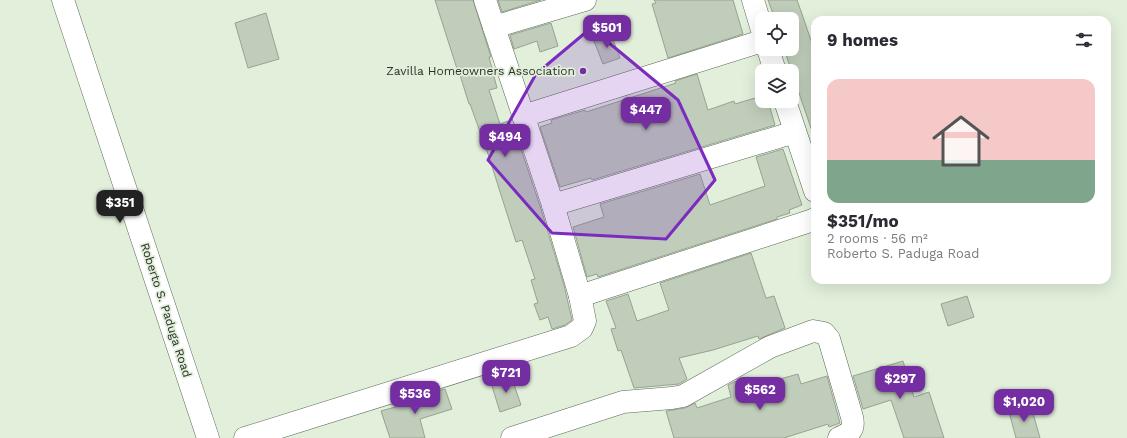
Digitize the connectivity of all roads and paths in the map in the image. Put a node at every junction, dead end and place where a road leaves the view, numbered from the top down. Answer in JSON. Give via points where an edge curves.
{"nodes":[{"id":1,"x":63,"y":0,"type":"edge"},
{"id":2,"x":486,"y":0,"type":"edge"},
{"id":3,"x":585,"y":0,"type":"edge"},
{"id":4,"x":753,"y":0,"type":"edge"},
{"id":5,"x":757,"y":12,"type":"edge"},
{"id":6,"x":494,"y":27,"type":"junction"},
{"id":7,"x":755,"y":43,"type":"edge"},
{"id":8,"x":787,"y":108,"type":"edge"},
{"id":9,"x":523,"y":116,"type":"junction"},
{"id":10,"x":795,"y":132,"type":"junction"},
{"id":11,"x":811,"y":179,"type":"edge"},
{"id":12,"x":553,"y":205,"type":"junction"},
{"id":13,"x":811,"y":221,"type":"edge"},
{"id":14,"x":580,"y":296,"type":"junction"},
{"id":15,"x":208,"y":438,"type":"edge"},
{"id":16,"x":245,"y":438,"type":"edge"},
{"id":17,"x":512,"y":438,"type":"edge"},
{"id":18,"x":839,"y":438,"type":"edge"}],
"edges":[{"from":1,"to":15,"type":"street","name":"Roberto S. Paduga Road"},
{"from":2,"to":6,"type":"street"},
{"from":3,"to":6,"type":"street"},
{"from":4,"to":5,"type":"street"},
{"from":6,"to":9,"type":"street"},
{"from":7,"to":9,"type":"street"},
{"from":8,"to":10,"type":"street"},
{"from":9,"to":12,"type":"street"},
{"from":10,"to":11,"type":"street"},
{"from":10,"to":12,"type":"street"},
{"from":12,"to":14,"type":"street"},
{"from":13,"to":14,"type":"street"},
{"from":14,"to":16,"type":"street","via":[[585,321],[582,328],[571,336]]},
{"from":17,"to":18,"type":"street","via":[[623,402],[683,396],[760,352],[814,331],[824,334],[828,339],[854,424],[851,431]]}]}
